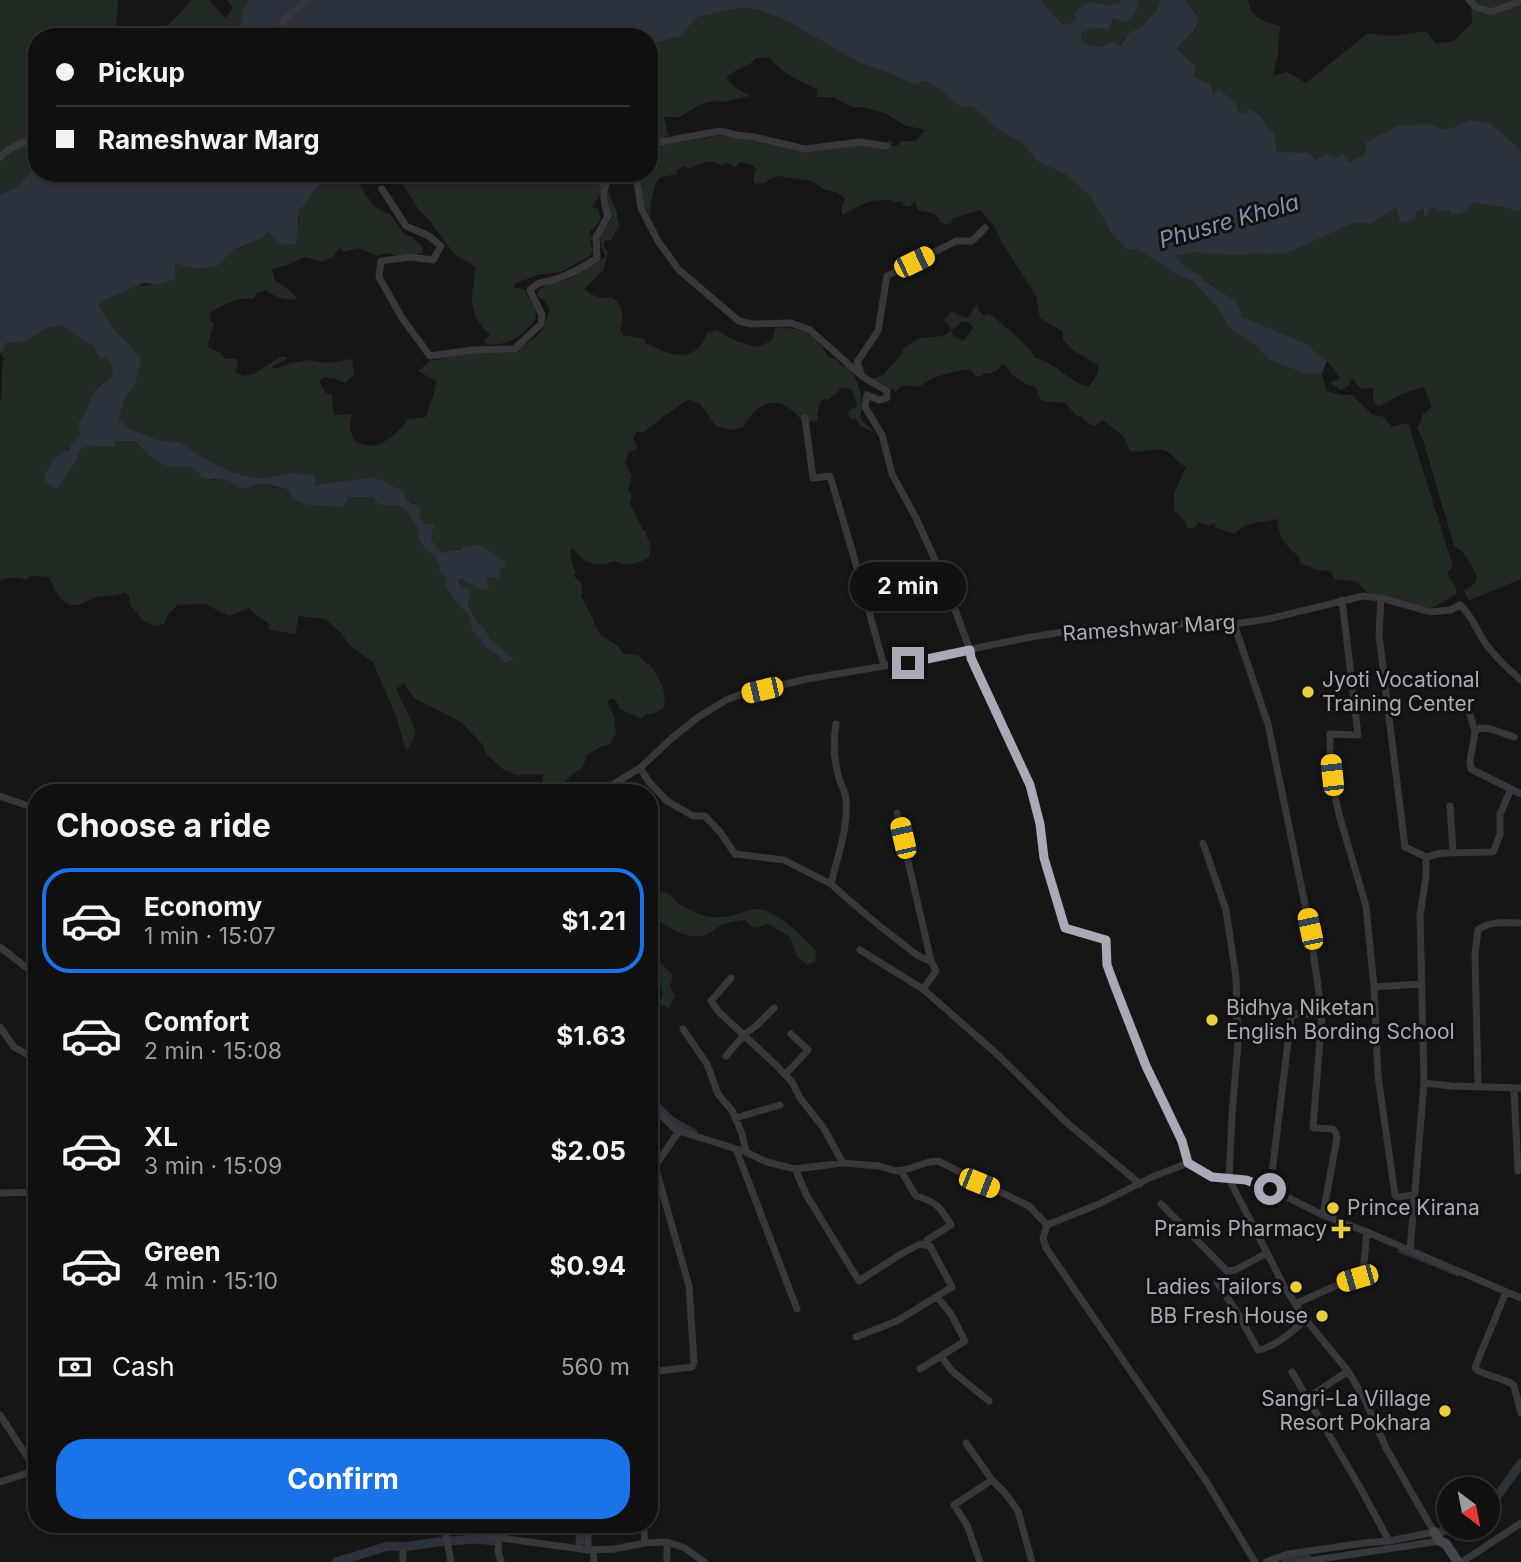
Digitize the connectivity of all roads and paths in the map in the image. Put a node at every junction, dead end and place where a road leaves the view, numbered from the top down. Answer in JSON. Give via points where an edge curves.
{"nodes":[{"id":1,"x":307,"y":0,"type":"edge"},
{"id":2,"x":1469,"y":0,"type":"edge"},
{"id":3,"x":1521,"y":1,"type":"edge"},
{"id":4,"x":280,"y":28,"type":"edge"},
{"id":5,"x":28,"y":140,"type":"edge"},
{"id":6,"x":658,"y":142,"type":"edge"},
{"id":7,"x":886,"y":146,"type":"dead end"},
{"id":8,"x":0,"y":157,"type":"edge"},
{"id":9,"x":601,"y":182,"type":"edge"},
{"id":10,"x":607,"y":182,"type":"edge"},
{"id":11,"x":637,"y":182,"type":"edge"},
{"id":12,"x":605,"y":187,"type":"junction"},
{"id":13,"x":382,"y":189,"type":"dead end"},
{"id":14,"x":985,"y":228,"type":"dead end"},
{"id":15,"x":863,"y":377,"type":"junction"},
{"id":16,"x":805,"y":418,"type":"dead end"},
{"id":17,"x":1381,"y":598,"type":"junction"},
{"id":18,"x":1342,"y":600,"type":"junction"},
{"id":19,"x":1234,"y":624,"type":"junction"},
{"id":20,"x":970,"y":650,"type":"junction"},
{"id":21,"x":884,"y":666,"type":"junction"},
{"id":22,"x":1521,"y":680,"type":"edge"},
{"id":23,"x":1466,"y":699,"type":"dead end"},
{"id":24,"x":836,"y":724,"type":"dead end"},
{"id":25,"x":1475,"y":732,"type":"junction"},
{"id":26,"x":1514,"y":737,"type":"dead end"},
{"id":27,"x":640,"y":768,"type":"junction"},
{"id":28,"x":614,"y":784,"type":"edge"},
{"id":29,"x":651,"y":784,"type":"edge"},
{"id":30,"x":1511,"y":789,"type":"junction"},
{"id":31,"x":658,"y":792,"type":"edge"},
{"id":32,"x":1521,"y":794,"type":"edge"},
{"id":33,"x":0,"y":796,"type":"edge"},
{"id":34,"x":28,"y":806,"type":"edge"},
{"id":35,"x":1450,"y":806,"type":"dead end"},
{"id":36,"x":897,"y":813,"type":"dead end"},
{"id":37,"x":1203,"y":843,"type":"dead end"},
{"id":38,"x":1453,"y":852,"type":"junction"},
{"id":39,"x":1426,"y":857,"type":"junction"},
{"id":40,"x":831,"y":884,"type":"junction"},
{"id":41,"x":1521,"y":923,"type":"edge"},
{"id":42,"x":0,"y":947,"type":"edge"},
{"id":43,"x":860,"y":950,"type":"dead end"},
{"id":44,"x":931,"y":961,"type":"junction"},
{"id":45,"x":28,"y":968,"type":"edge"},
{"id":46,"x":731,"y":978,"type":"dead end"},
{"id":47,"x":1421,"y":984,"type":"junction"},
{"id":48,"x":1374,"y":987,"type":"junction"},
{"id":49,"x":923,"y":989,"type":"junction"},
{"id":50,"x":774,"y":1008,"type":"dead end"},
{"id":51,"x":1322,"y":1015,"type":"junction"},
{"id":52,"x":0,"y":1027,"type":"edge"},
{"id":53,"x":683,"y":1029,"type":"dead end"},
{"id":54,"x":791,"y":1034,"type":"dead end"},
{"id":55,"x":744,"y":1035,"type":"junction"},
{"id":56,"x":28,"y":1055,"type":"edge"},
{"id":57,"x":726,"y":1056,"type":"dead end"},
{"id":58,"x":785,"y":1075,"type":"junction"},
{"id":59,"x":1424,"y":1083,"type":"junction"},
{"id":60,"x":1478,"y":1086,"type":"junction"},
{"id":61,"x":1518,"y":1088,"type":"edge"},
{"id":62,"x":780,"y":1105,"type":"dead end"},
{"id":63,"x":658,"y":1112,"type":"edge"},
{"id":64,"x":735,"y":1118,"type":"junction"},
{"id":65,"x":679,"y":1131,"type":"junction"},
{"id":66,"x":736,"y":1149,"type":"junction"},
{"id":67,"x":746,"y":1152,"type":"junction"},
{"id":68,"x":658,"y":1163,"type":"edge"},
{"id":69,"x":843,"y":1163,"type":"junction"},
{"id":70,"x":1188,"y":1163,"type":"junction"},
{"id":71,"x":795,"y":1169,"type":"junction"},
{"id":72,"x":901,"y":1171,"type":"junction"},
{"id":73,"x":1518,"y":1171,"type":"dead end"},
{"id":74,"x":658,"y":1173,"type":"edge"},
{"id":75,"x":1229,"y":1180,"type":"junction"},
{"id":76,"x":1140,"y":1184,"type":"junction"},
{"id":77,"x":1270,"y":1189,"type":"junction"},
{"id":78,"x":28,"y":1192,"type":"edge"},
{"id":79,"x":0,"y":1193,"type":"edge"},
{"id":80,"x":1415,"y":1195,"type":"junction"},
{"id":81,"x":1161,"y":1203,"type":"dead end"},
{"id":82,"x":1323,"y":1215,"type":"junction"},
{"id":83,"x":1047,"y":1225,"type":"junction"},
{"id":84,"x":1367,"y":1232,"type":"junction"},
{"id":85,"x":927,"y":1245,"type":"junction"},
{"id":86,"x":1410,"y":1250,"type":"junction"},
{"id":87,"x":1267,"y":1253,"type":"junction"},
{"id":88,"x":1217,"y":1282,"type":"dead end"},
{"id":89,"x":1505,"y":1293,"type":"junction"},
{"id":90,"x":937,"y":1297,"type":"junction"},
{"id":91,"x":1521,"y":1298,"type":"edge"},
{"id":92,"x":1295,"y":1304,"type":"junction"},
{"id":93,"x":797,"y":1309,"type":"dead end"},
{"id":94,"x":1306,"y":1320,"type":"junction"},
{"id":95,"x":856,"y":1337,"type":"dead end"},
{"id":96,"x":941,"y":1356,"type":"junction"},
{"id":97,"x":920,"y":1369,"type":"dead end"},
{"id":98,"x":658,"y":1371,"type":"edge"},
{"id":99,"x":1348,"y":1371,"type":"junction"},
{"id":100,"x":1292,"y":1372,"type":"dead end"},
{"id":101,"x":1308,"y":1398,"type":"junction"},
{"id":102,"x":989,"y":1401,"type":"dead end"},
{"id":103,"x":1521,"y":1413,"type":"edge"},
{"id":104,"x":0,"y":1415,"type":"edge"},
{"id":105,"x":966,"y":1443,"type":"dead end"},
{"id":106,"x":28,"y":1458,"type":"edge"},
{"id":107,"x":28,"y":1473,"type":"edge"},
{"id":108,"x":992,"y":1479,"type":"junction"},
{"id":109,"x":0,"y":1482,"type":"edge"},
{"id":110,"x":1521,"y":1523,"type":"edge"},
{"id":111,"x":446,"y":1533,"type":"edge"},
{"id":112,"x":483,"y":1533,"type":"edge"},
{"id":113,"x":589,"y":1533,"type":"edge"},
{"id":114,"x":644,"y":1533,"type":"edge"},
{"id":115,"x":1437,"y":1537,"type":"junction"},
{"id":116,"x":499,"y":1538,"type":"junction"},
{"id":117,"x":1441,"y":1540,"type":"edge"},
{"id":118,"x":1389,"y":1541,"type":"junction"},
{"id":119,"x":667,"y":1542,"type":"junction"},
{"id":120,"x":645,"y":1543,"type":"junction"},
{"id":121,"x":591,"y":1550,"type":"junction"},
{"id":122,"x":403,"y":1552,"type":"dead end"},
{"id":123,"x":1353,"y":1558,"type":"edge"},
{"id":124,"x":403,"y":1562,"type":"edge"},
{"id":125,"x":451,"y":1562,"type":"edge"},
{"id":126,"x":501,"y":1562,"type":"edge"},
{"id":127,"x":594,"y":1562,"type":"edge"},
{"id":128,"x":667,"y":1562,"type":"edge"},
{"id":129,"x":704,"y":1562,"type":"edge"},
{"id":130,"x":980,"y":1562,"type":"edge"},
{"id":131,"x":1032,"y":1562,"type":"edge"},
{"id":132,"x":1255,"y":1562,"type":"edge"},
{"id":133,"x":1266,"y":1562,"type":"edge"},
{"id":134,"x":1301,"y":1562,"type":"edge"},
{"id":135,"x":1460,"y":1562,"type":"edge"}],
"edges":[{"from":1,"to":4,"type":"street"},
{"from":2,"to":3,"type":"street","via":[[1491,12]]},
{"from":5,"to":8,"type":"street"},
{"from":6,"to":7,"type":"street","via":[[720,131],[805,149],[860,142]]},
{"from":9,"to":12,"type":"street"},
{"from":10,"to":12,"type":"street"},
{"from":11,"to":15,"type":"street","via":[[641,208],[678,270],[739,321],[791,323],[810,330]]},
{"from":12,"to":13,"type":"street","via":[[608,216],[596,237],[597,258],[552,281],[538,282],[530,290],[542,315],[541,324],[514,349],[429,356],[379,277],[381,261],[433,260],[441,246],[406,226]]},
{"from":14,"to":15,"type":"street","via":[[972,241],[956,241],[887,276],[878,331],[857,362]]},
{"from":15,"to":20,"type":"street","via":[[887,391],[887,398],[879,400],[867,395],[865,407],[882,435],[892,474],[944,580]]},
{"from":16,"to":21,"type":"street","via":[[813,478],[830,476]]},
{"from":17,"to":18,"type":"street","name":"Rameshwar Marg"},
{"from":17,"to":22,"type":"street","name":"Rameshwar Marg","via":[[1430,612],[1460,605],[1483,640]]},
{"from":17,"to":39,"type":"street","via":[[1378,635],[1405,847]]},
{"from":18,"to":19,"type":"street","name":"Rameshwar Marg"},
{"from":18,"to":48,"type":"street","via":[[1357,735],[1330,734],[1331,757],[1340,818],[1366,906]]},
{"from":19,"to":20,"type":"street","name":"Rameshwar Marg","via":[[1217,620],[1081,629]]},
{"from":19,"to":51,"type":"street","via":[[1268,724],[1310,929]]},
{"from":20,"to":21,"type":"street","name":"Rameshwar Marg"},
{"from":20,"to":70,"type":"street","via":[[1030,785],[1044,858],[1065,928],[1106,940],[1107,965],[1118,995]]},
{"from":21,"to":27,"type":"street","name":"Rameshwar Marg","via":[[726,700],[697,718]]},
{"from":23,"to":25,"type":"street"},
{"from":24,"to":40,"type":"street","via":[[835,755],[846,816]]},
{"from":25,"to":26,"type":"street","via":[[1480,727]]},
{"from":25,"to":30,"type":"street","via":[[1471,769]]},
{"from":27,"to":28,"type":"street","name":"Rameshwar Marg"},
{"from":27,"to":29,"type":"street"},
{"from":30,"to":32,"type":"street"},
{"from":30,"to":38,"type":"street","via":[[1500,814],[1500,835],[1493,852]]},
{"from":31,"to":40,"type":"street","via":[[693,816],[705,816],[735,854],[783,860]]},
{"from":33,"to":34,"type":"street"},
{"from":35,"to":38,"type":"street"},
{"from":36,"to":44,"type":"street"},
{"from":37,"to":75,"type":"street","via":[[1226,910],[1234,960],[1238,1043]]},
{"from":38,"to":39,"type":"street"},
{"from":39,"to":47,"type":"street","via":[[1420,915]]},
{"from":40,"to":44,"type":"street","via":[[919,958]]},
{"from":41,"to":60,"type":"street","via":[[1490,923],[1478,930]]},
{"from":42,"to":45,"type":"street"},
{"from":43,"to":49,"type":"street"},
{"from":44,"to":49,"type":"street","via":[[936,971]]},
{"from":46,"to":55,"type":"street","via":[[711,1001]]},
{"from":47,"to":48,"type":"street"},
{"from":47,"to":59,"type":"street"},
{"from":48,"to":80,"type":"street","via":[[1378,1076],[1395,1195]]},
{"from":49,"to":76,"type":"street"},
{"from":50,"to":55,"type":"street"},
{"from":51,"to":77,"type":"street","via":[[1295,1014],[1291,1018]]},
{"from":51,"to":82,"type":"street","via":[[1313,1127],[1333,1129],[1337,1138]]},
{"from":52,"to":56,"type":"street","via":[[14,1047]]},
{"from":53,"to":64,"type":"street","via":[[707,1063],[718,1094]]},
{"from":54,"to":58,"type":"street","via":[[808,1050]]},
{"from":55,"to":57,"type":"street"},
{"from":55,"to":58,"type":"street"},
{"from":58,"to":69,"type":"street"},
{"from":59,"to":60,"type":"street"},
{"from":59,"to":80,"type":"street"},
{"from":60,"to":61,"type":"street"},
{"from":61,"to":73,"type":"street"},
{"from":62,"to":64,"type":"street"},
{"from":63,"to":65,"type":"street"},
{"from":64,"to":67,"type":"street"},
{"from":65,"to":66,"type":"street"},
{"from":65,"to":68,"type":"street"},
{"from":66,"to":67,"type":"street"},
{"from":66,"to":93,"type":"street"},
{"from":67,"to":71,"type":"street"},
{"from":69,"to":71,"type":"street"},
{"from":69,"to":72,"type":"street"},
{"from":70,"to":75,"type":"street","via":[[1212,1177]]},
{"from":70,"to":76,"type":"street"},
{"from":71,"to":85,"type":"street","via":[[859,1281],[910,1249]]},
{"from":72,"to":83,"type":"street","via":[[938,1161],[1029,1206]]},
{"from":72,"to":85,"type":"street","via":[[916,1196],[932,1201],[951,1225],[927,1240]]},
{"from":74,"to":98,"type":"street","via":[[689,1286],[694,1362],[692,1367]]},
{"from":75,"to":77,"type":"street","via":[[1246,1180]]},
{"from":75,"to":87,"type":"street"},
{"from":76,"to":83,"type":"street"},
{"from":77,"to":82,"type":"street"},
{"from":78,"to":79,"type":"street"},
{"from":80,"to":86,"type":"street"},
{"from":81,"to":87,"type":"street","via":[[1227,1271]]},
{"from":82,"to":84,"type":"street"},
{"from":83,"to":132,"type":"street","via":[[1046,1248],[1206,1481]]},
{"from":84,"to":86,"type":"street"},
{"from":84,"to":92,"type":"street","via":[[1363,1272]]},
{"from":85,"to":90,"type":"street","via":[[952,1287]]},
{"from":86,"to":89,"type":"street"},
{"from":87,"to":92,"type":"street"},
{"from":88,"to":94,"type":"street","via":[[1258,1350]]},
{"from":89,"to":91,"type":"street"},
{"from":89,"to":103,"type":"street","via":[[1475,1367],[1511,1382]]},
{"from":90,"to":95,"type":"street","via":[[897,1321]]},
{"from":90,"to":96,"type":"street","via":[[965,1341]]},
{"from":92,"to":94,"type":"street"},
{"from":94,"to":99,"type":"street"},
{"from":96,"to":97,"type":"street"},
{"from":96,"to":102,"type":"street"},
{"from":99,"to":101,"type":"street"},
{"from":99,"to":115,"type":"street"},
{"from":100,"to":101,"type":"street"},
{"from":101,"to":118,"type":"street"},
{"from":104,"to":106,"type":"street"},
{"from":105,"to":108,"type":"street"},
{"from":107,"to":109,"type":"street"},
{"from":108,"to":130,"type":"street","via":[[954,1505],[967,1525]]},
{"from":108,"to":131,"type":"street","via":[[1018,1511]]},
{"from":110,"to":135,"type":"street"},
{"from":111,"to":125,"type":"street"},
{"from":112,"to":116,"type":"street"},
{"from":113,"to":121,"type":"street"},
{"from":114,"to":120,"type":"street"},
{"from":115,"to":118,"type":"street"},
{"from":115,"to":123,"type":"street"},
{"from":116,"to":121,"type":"street"},
{"from":116,"to":126,"type":"street"},
{"from":117,"to":135,"type":"street"},
{"from":118,"to":133,"type":"street","via":[[1288,1553]]},
{"from":119,"to":120,"type":"street"},
{"from":119,"to":128,"type":"street"},
{"from":119,"to":129,"type":"street"},
{"from":120,"to":121,"type":"street"},
{"from":121,"to":127,"type":"street"},
{"from":122,"to":124,"type":"street"},
{"from":123,"to":134,"type":"street"}]}
